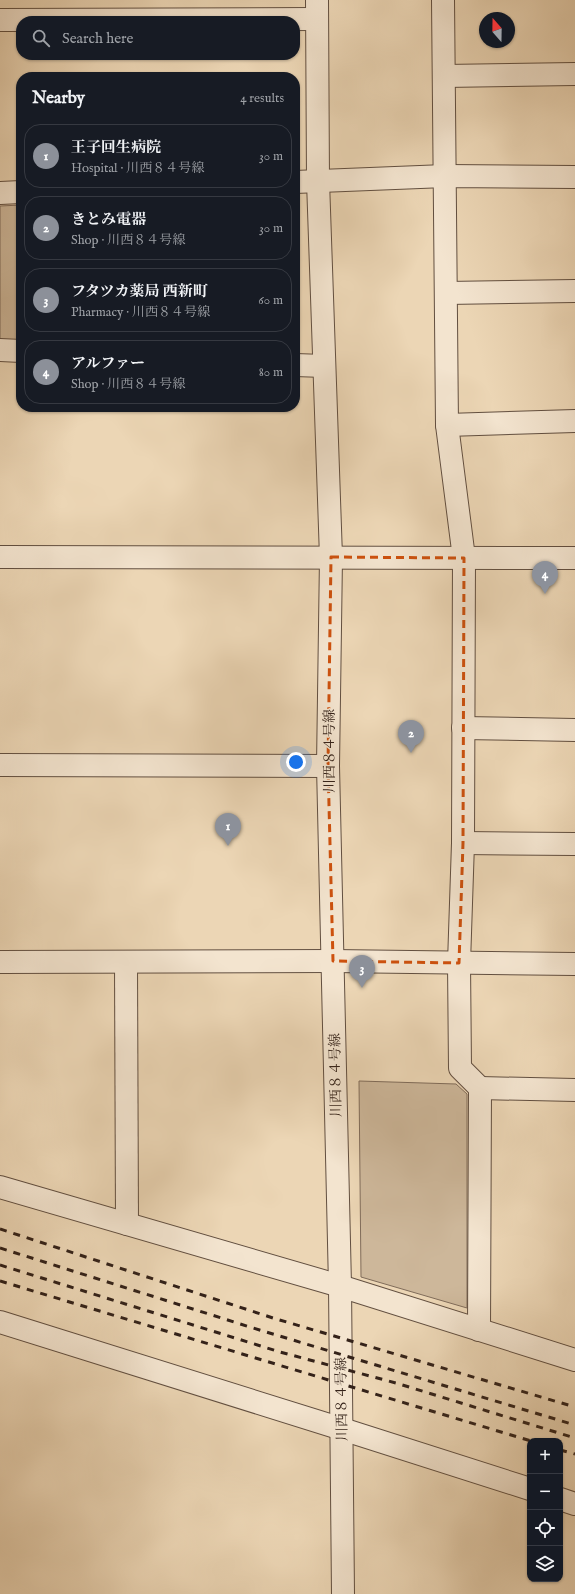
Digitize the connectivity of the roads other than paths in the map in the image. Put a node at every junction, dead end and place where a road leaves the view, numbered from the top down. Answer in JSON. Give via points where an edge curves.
{"nodes":[{"id":1,"x":443,"y":0,"type":"edge"},
{"id":2,"x":317,"y":10,"type":"edge"},
{"id":3,"x":127,"y":16,"type":"edge"},
{"id":4,"x":16,"y":19,"type":"edge"},
{"id":5,"x":0,"y":20,"type":"edge"},
{"id":6,"x":575,"y":74,"type":"edge"},
{"id":7,"x":444,"y":76,"type":"junction"},
{"id":8,"x":445,"y":176,"type":"junction"},
{"id":9,"x":575,"y":176,"type":"edge"},
{"id":10,"x":318,"y":181,"type":"junction"},
{"id":11,"x":300,"y":182,"type":"edge"},
{"id":12,"x":0,"y":192,"type":"edge"},
{"id":13,"x":16,"y":192,"type":"edge"},
{"id":14,"x":575,"y":291,"type":"edge"},
{"id":15,"x":446,"y":293,"type":"junction"},
{"id":16,"x":0,"y":350,"type":"edge"},
{"id":17,"x":16,"y":351,"type":"edge"},
{"id":18,"x":300,"y":365,"type":"edge"},
{"id":19,"x":324,"y":366,"type":"junction"},
{"id":20,"x":575,"y":421,"type":"edge"},
{"id":21,"x":448,"y":425,"type":"junction"},
{"id":22,"x":0,"y":557,"type":"edge"},
{"id":23,"x":331,"y":557,"type":"junction"},
{"id":24,"x":464,"y":558,"type":"junction"},
{"id":25,"x":575,"y":558,"type":"edge"},
{"id":26,"x":464,"y":728,"type":"junction"},
{"id":27,"x":575,"y":730,"type":"edge"},
{"id":28,"x":0,"y":765,"type":"edge"},
{"id":29,"x":328,"y":766,"type":"junction"},
{"id":30,"x":463,"y":844,"type":"junction"},
{"id":31,"x":575,"y":844,"type":"edge"},
{"id":32,"x":333,"y":961,"type":"junction"},
{"id":33,"x":0,"y":962,"type":"edge"},
{"id":34,"x":126,"y":962,"type":"junction"},
{"id":35,"x":459,"y":963,"type":"junction"},
{"id":36,"x":575,"y":964,"type":"edge"},
{"id":37,"x":480,"y":1088,"type":"junction"},
{"id":38,"x":575,"y":1090,"type":"edge"},
{"id":39,"x":0,"y":1187,"type":"edge"},
{"id":40,"x":127,"y":1224,"type":"junction"},
{"id":41,"x":340,"y":1286,"type":"junction"},
{"id":42,"x":0,"y":1322,"type":"edge"},
{"id":43,"x":479,"y":1330,"type":"junction"},
{"id":44,"x":575,"y":1360,"type":"edge"},
{"id":45,"x":342,"y":1429,"type":"junction"},
{"id":46,"x":527,"y":1488,"type":"edge"},
{"id":47,"x":563,"y":1500,"type":"edge"},
{"id":48,"x":575,"y":1504,"type":"edge"},
{"id":49,"x":343,"y":1594,"type":"edge"}],
"edges":[{"from":1,"to":7,"type":"street"},
{"from":2,"to":3,"type":"street"},
{"from":2,"to":10,"type":"street","name":"川西８４号線"},
{"from":4,"to":5,"type":"street"},
{"from":6,"to":7,"type":"street"},
{"from":7,"to":8,"type":"street"},
{"from":8,"to":9,"type":"street"},
{"from":8,"to":10,"type":"street"},
{"from":8,"to":15,"type":"street"},
{"from":10,"to":11,"type":"street"},
{"from":10,"to":19,"type":"street","name":"川西８４号線"},
{"from":12,"to":13,"type":"street"},
{"from":14,"to":15,"type":"street"},
{"from":15,"to":21,"type":"street"},
{"from":16,"to":17,"type":"street"},
{"from":18,"to":19,"type":"street"},
{"from":19,"to":23,"type":"street","name":"川西８４号線"},
{"from":20,"to":21,"type":"street"},
{"from":21,"to":24,"type":"street"},
{"from":22,"to":23,"type":"street"},
{"from":23,"to":24,"type":"street"},
{"from":23,"to":29,"type":"street","name":"川西８４号線"},
{"from":24,"to":25,"type":"street"},
{"from":24,"to":26,"type":"street"},
{"from":26,"to":27,"type":"street"},
{"from":26,"to":30,"type":"street"},
{"from":28,"to":29,"type":"street"},
{"from":29,"to":32,"type":"street","name":"川西８４号線"},
{"from":30,"to":31,"type":"street"},
{"from":30,"to":35,"type":"street"},
{"from":32,"to":34,"type":"street"},
{"from":32,"to":35,"type":"street"},
{"from":32,"to":41,"type":"street","name":"川西８４号線"},
{"from":33,"to":34,"type":"street"},
{"from":34,"to":40,"type":"street"},
{"from":35,"to":36,"type":"street"},
{"from":35,"to":37,"type":"street","via":[[460,1068]]},
{"from":37,"to":38,"type":"street"},
{"from":37,"to":43,"type":"street"},
{"from":39,"to":40,"type":"street"},
{"from":40,"to":41,"type":"street"},
{"from":41,"to":43,"type":"street"},
{"from":41,"to":45,"type":"street","name":"川西８４号線"},
{"from":42,"to":45,"type":"street"},
{"from":43,"to":44,"type":"street"},
{"from":45,"to":46,"type":"street"},
{"from":45,"to":49,"type":"street","name":"川西８４号線"},
{"from":47,"to":48,"type":"street"}]}
